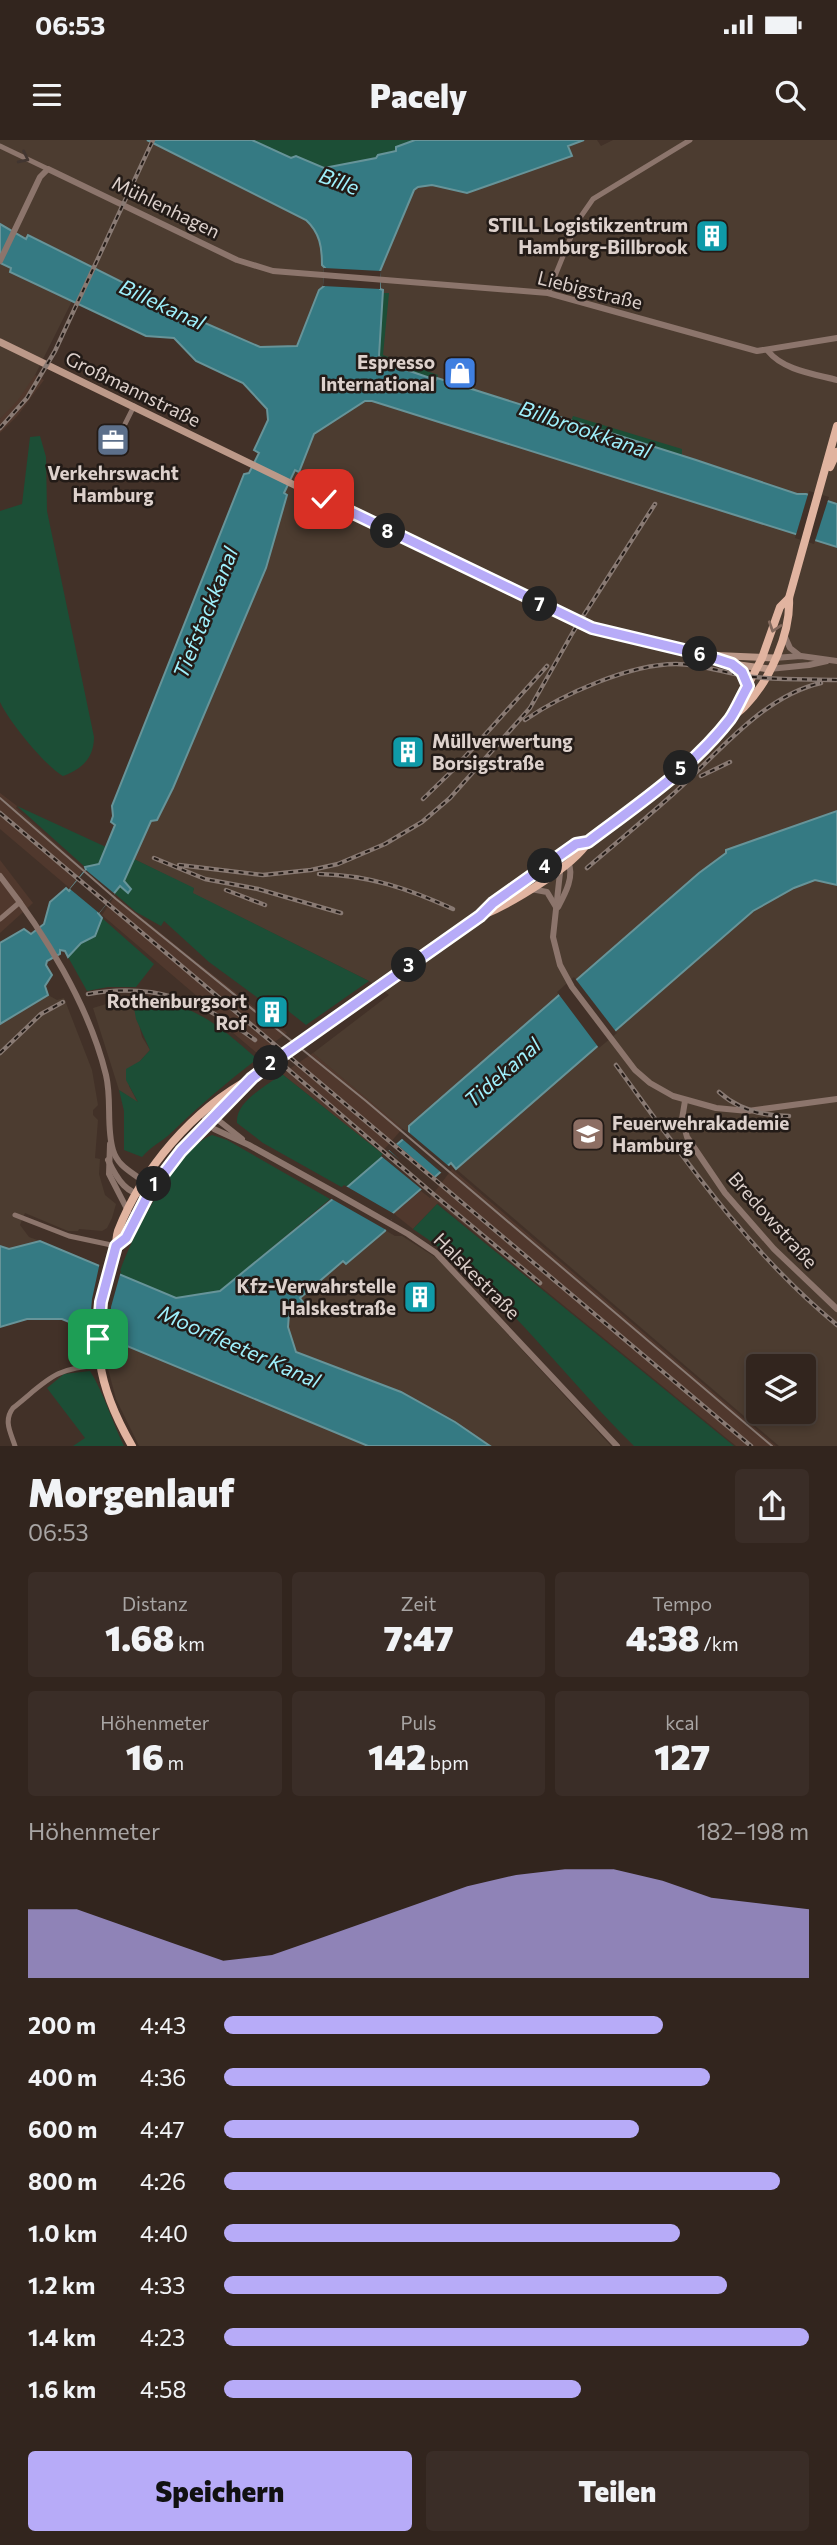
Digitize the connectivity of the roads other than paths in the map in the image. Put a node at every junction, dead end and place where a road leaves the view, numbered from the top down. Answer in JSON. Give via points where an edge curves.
{"nodes":[{"id":1,"x":690,"y":140,"type":"edge"},
{"id":2,"x":0,"y":146,"type":"edge"},
{"id":3,"x":48,"y":169,"type":"junction"},
{"id":4,"x":0,"y":261,"type":"edge"},
{"id":5,"x":323,"y":276,"type":"joint"},
{"id":6,"x":548,"y":293,"type":"junction"},
{"id":7,"x":837,"y":338,"type":"edge"},
{"id":8,"x":0,"y":342,"type":"edge"},
{"id":9,"x":768,"y":351,"type":"junction"},
{"id":10,"x":837,"y":380,"type":"edge"},
{"id":11,"x":134,"y":406,"type":"junction"},
{"id":12,"x":125,"y":424,"type":"dead end"},
{"id":13,"x":837,"y":426,"type":"edge"},
{"id":14,"x":837,"y":452,"type":"edge"},
{"id":15,"x":822,"y":485,"type":"junction"},
{"id":16,"x":789,"y":598,"type":"junction"},
{"id":17,"x":783,"y":633,"type":"junction"},
{"id":18,"x":701,"y":654,"type":"junction"},
{"id":19,"x":801,"y":656,"type":"junction"},
{"id":20,"x":762,"y":658,"type":"junction"},
{"id":21,"x":774,"y":658,"type":"junction"},
{"id":22,"x":829,"y":661,"type":"junction"},
{"id":23,"x":837,"y":661,"type":"edge"},
{"id":24,"x":732,"y":664,"type":"junction"},
{"id":25,"x":758,"y":668,"type":"junction"},
{"id":26,"x":769,"y":669,"type":"junction"},
{"id":27,"x":748,"y":686,"type":"junction"},
{"id":28,"x":732,"y":716,"type":"junction"},
{"id":29,"x":588,"y":842,"type":"junction"},
{"id":30,"x":562,"y":854,"type":"junction"},
{"id":31,"x":565,"y":865,"type":"junction"},
{"id":32,"x":0,"y":876,"type":"edge"},
{"id":33,"x":530,"y":889,"type":"junction"},
{"id":34,"x":20,"y":902,"type":"junction"},
{"id":35,"x":557,"y":909,"type":"junction"},
{"id":36,"x":480,"y":916,"type":"junction"},
{"id":37,"x":0,"y":919,"type":"edge"},
{"id":38,"x":252,"y":1078,"type":"junction"},
{"id":39,"x":837,"y":1099,"type":"edge"},
{"id":40,"x":685,"y":1101,"type":"junction"},
{"id":41,"x":203,"y":1112,"type":"junction"},
{"id":42,"x":211,"y":1120,"type":"junction"},
{"id":43,"x":111,"y":1139,"type":"junction"},
{"id":44,"x":108,"y":1160,"type":"junction"},
{"id":45,"x":144,"y":1182,"type":"junction"},
{"id":46,"x":149,"y":1193,"type":"junction"},
{"id":47,"x":136,"y":1194,"type":"junction"},
{"id":48,"x":128,"y":1211,"type":"junction"},
{"id":49,"x":15,"y":1215,"type":"dead end"},
{"id":50,"x":116,"y":1246,"type":"junction"},
{"id":51,"x":837,"y":1309,"type":"edge"},
{"id":52,"x":100,"y":1365,"type":"junction"},
{"id":53,"x":15,"y":1446,"type":"edge"},
{"id":54,"x":132,"y":1446,"type":"edge"},
{"id":55,"x":617,"y":1446,"type":"edge"}],
"edges":[{"from":1,"to":6,"type":"street","via":[[593,199],[577,222]]},
{"from":2,"to":3,"type":"street","name":"Mühlenhagen","one_way":true},
{"from":3,"to":4,"type":"street"},
{"from":3,"to":5,"type":"street","name":"Mühlenhagen","via":[[247,264]]},
{"from":5,"to":6,"type":"street","name":"Liebigstraße"},
{"from":6,"to":9,"type":"street","name":"Liebigstraße","via":[[745,349]]},
{"from":7,"to":9,"type":"street"},
{"from":8,"to":11,"type":"main road","name":"Großmannstraße"},
{"from":9,"to":10,"type":"street","name":"Liebigstraße","via":[[785,365]]},
{"from":11,"to":12,"type":"street"},
{"from":11,"to":18,"type":"main road","name":"Großmannstraße","via":[[592,628]]},
{"from":13,"to":15,"type":"main road"},
{"from":14,"to":15,"type":"main road"},
{"from":15,"to":16,"type":"main road"},
{"from":16,"to":17,"type":"main road"},
{"from":16,"to":20,"type":"main road","one_way":true,"via":[[780,607]]},
{"from":17,"to":19,"type":"street","via":[[790,648]]},
{"from":17,"to":21,"type":"main road"},
{"from":18,"to":20,"type":"main road"},
{"from":18,"to":24,"type":"main road"},
{"from":19,"to":21,"type":"street"},
{"from":19,"to":22,"type":"street"},
{"from":20,"to":21,"type":"main road"},
{"from":20,"to":25,"type":"main road"},
{"from":21,"to":26,"type":"main road"},
{"from":22,"to":23,"type":"street"},
{"from":22,"to":26,"type":"street"},
{"from":24,"to":25,"type":"main road"},
{"from":24,"to":27,"type":"main road"},
{"from":25,"to":26,"type":"main road"},
{"from":25,"to":27,"type":"main road"},
{"from":26,"to":28,"type":"main road","via":[[745,707]]},
{"from":27,"to":28,"type":"main road"},
{"from":28,"to":29,"type":"main road","via":[[682,768]]},
{"from":29,"to":30,"type":"main road"},
{"from":29,"to":31,"type":"main road"},
{"from":30,"to":31,"type":"street"},
{"from":30,"to":36,"type":"main road"},
{"from":31,"to":33,"type":"main road"},
{"from":31,"to":35,"type":"street"},
{"from":32,"to":34,"type":"street"},
{"from":33,"to":35,"type":"street","via":[[547,892]]},
{"from":33,"to":36,"type":"main road"},
{"from":34,"to":37,"type":"street"},
{"from":34,"to":43,"type":"street","via":[[75,994],[105,1071]]},
{"from":35,"to":40,"type":"street","via":[[553,937],[566,979],[635,1070]]},
{"from":36,"to":38,"type":"main road"},
{"from":38,"to":41,"type":"main road"},
{"from":38,"to":42,"type":"main road"},
{"from":39,"to":40,"type":"street","via":[[741,1111]]},
{"from":40,"to":51,"type":"street","name":"Bredowstraße","via":[[682,1119],[687,1137],[725,1193],[774,1249]]},
{"from":41,"to":42,"type":"street"},
{"from":41,"to":45,"type":"main road"},
{"from":42,"to":46,"type":"main road"},
{"from":42,"to":55,"type":"street","name":"Halskestraße","via":[[214,1129],[421,1242],[449,1265]]},
{"from":43,"to":44,"type":"street"},
{"from":43,"to":45,"type":"street","via":[[121,1167]]},
{"from":44,"to":47,"type":"street"},
{"from":44,"to":48,"type":"street","via":[[110,1177]]},
{"from":45,"to":46,"type":"street"},
{"from":45,"to":47,"type":"main road"},
{"from":46,"to":47,"type":"street"},
{"from":46,"to":50,"type":"main road","via":[[126,1238]]},
{"from":47,"to":48,"type":"main road"},
{"from":48,"to":50,"type":"main road","via":[[116,1235]]},
{"from":49,"to":50,"type":"street","via":[[69,1236]]},
{"from":50,"to":52,"type":"main road","via":[[101,1302]]},
{"from":52,"to":53,"type":"street","via":[[53,1375],[13,1408],[8,1424]]},
{"from":52,"to":54,"type":"main road","via":[[110,1400]]}]}
